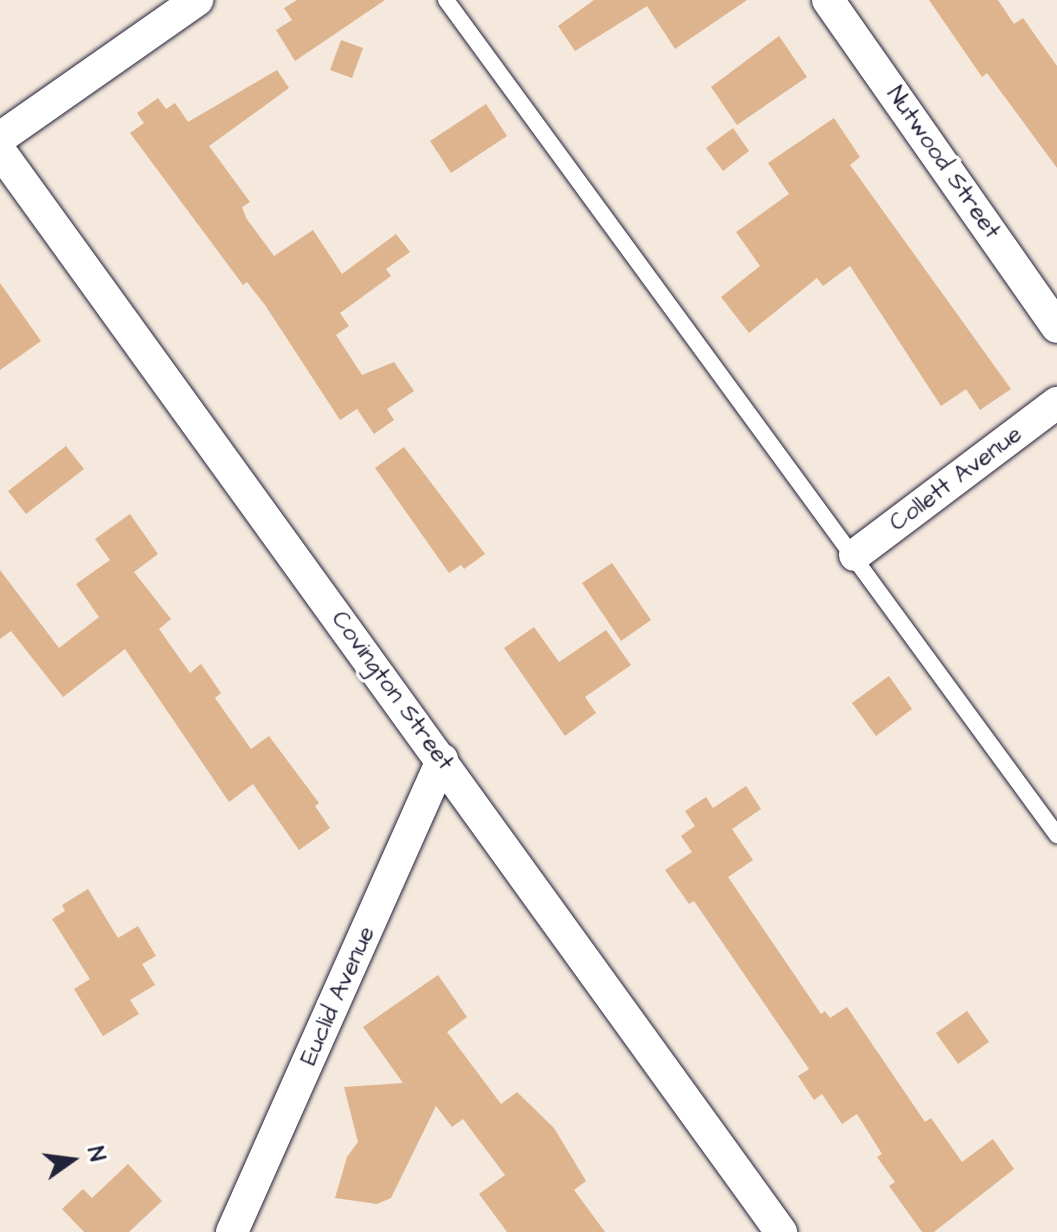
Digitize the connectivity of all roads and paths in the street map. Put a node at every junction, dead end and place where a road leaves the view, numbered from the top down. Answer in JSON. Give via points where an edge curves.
{"nodes":[{"id":1,"x":197,"y":0,"type":"edge"},
{"id":2,"x":446,"y":0,"type":"edge"},
{"id":3,"x":828,"y":0,"type":"edge"},
{"id":4,"x":0,"y":138,"type":"edge"},
{"id":5,"x":0,"y":151,"type":"edge"},
{"id":6,"x":1057,"y":327,"type":"edge"},
{"id":7,"x":1057,"y":403,"type":"edge"},
{"id":8,"x":855,"y":555,"type":"junction"},
{"id":9,"x":442,"y":760,"type":"junction"},
{"id":10,"x":1057,"y":835,"type":"edge"},
{"id":11,"x":232,"y":1232,"type":"edge"},
{"id":12,"x":781,"y":1232,"type":"edge"}],
"edges":[{"from":1,"to":4,"type":"street"},
{"from":2,"to":8,"type":"lane"},
{"from":3,"to":6,"type":"street","name":"Nutwood Street"},
{"from":5,"to":9,"type":"street","name":"Covington Street"},
{"from":7,"to":8,"type":"street","name":"Collett Avenue"},
{"from":8,"to":10,"type":"lane"},
{"from":9,"to":11,"type":"street","name":"Euclid Avenue"},
{"from":9,"to":12,"type":"street","name":"Covington Street"}]}
